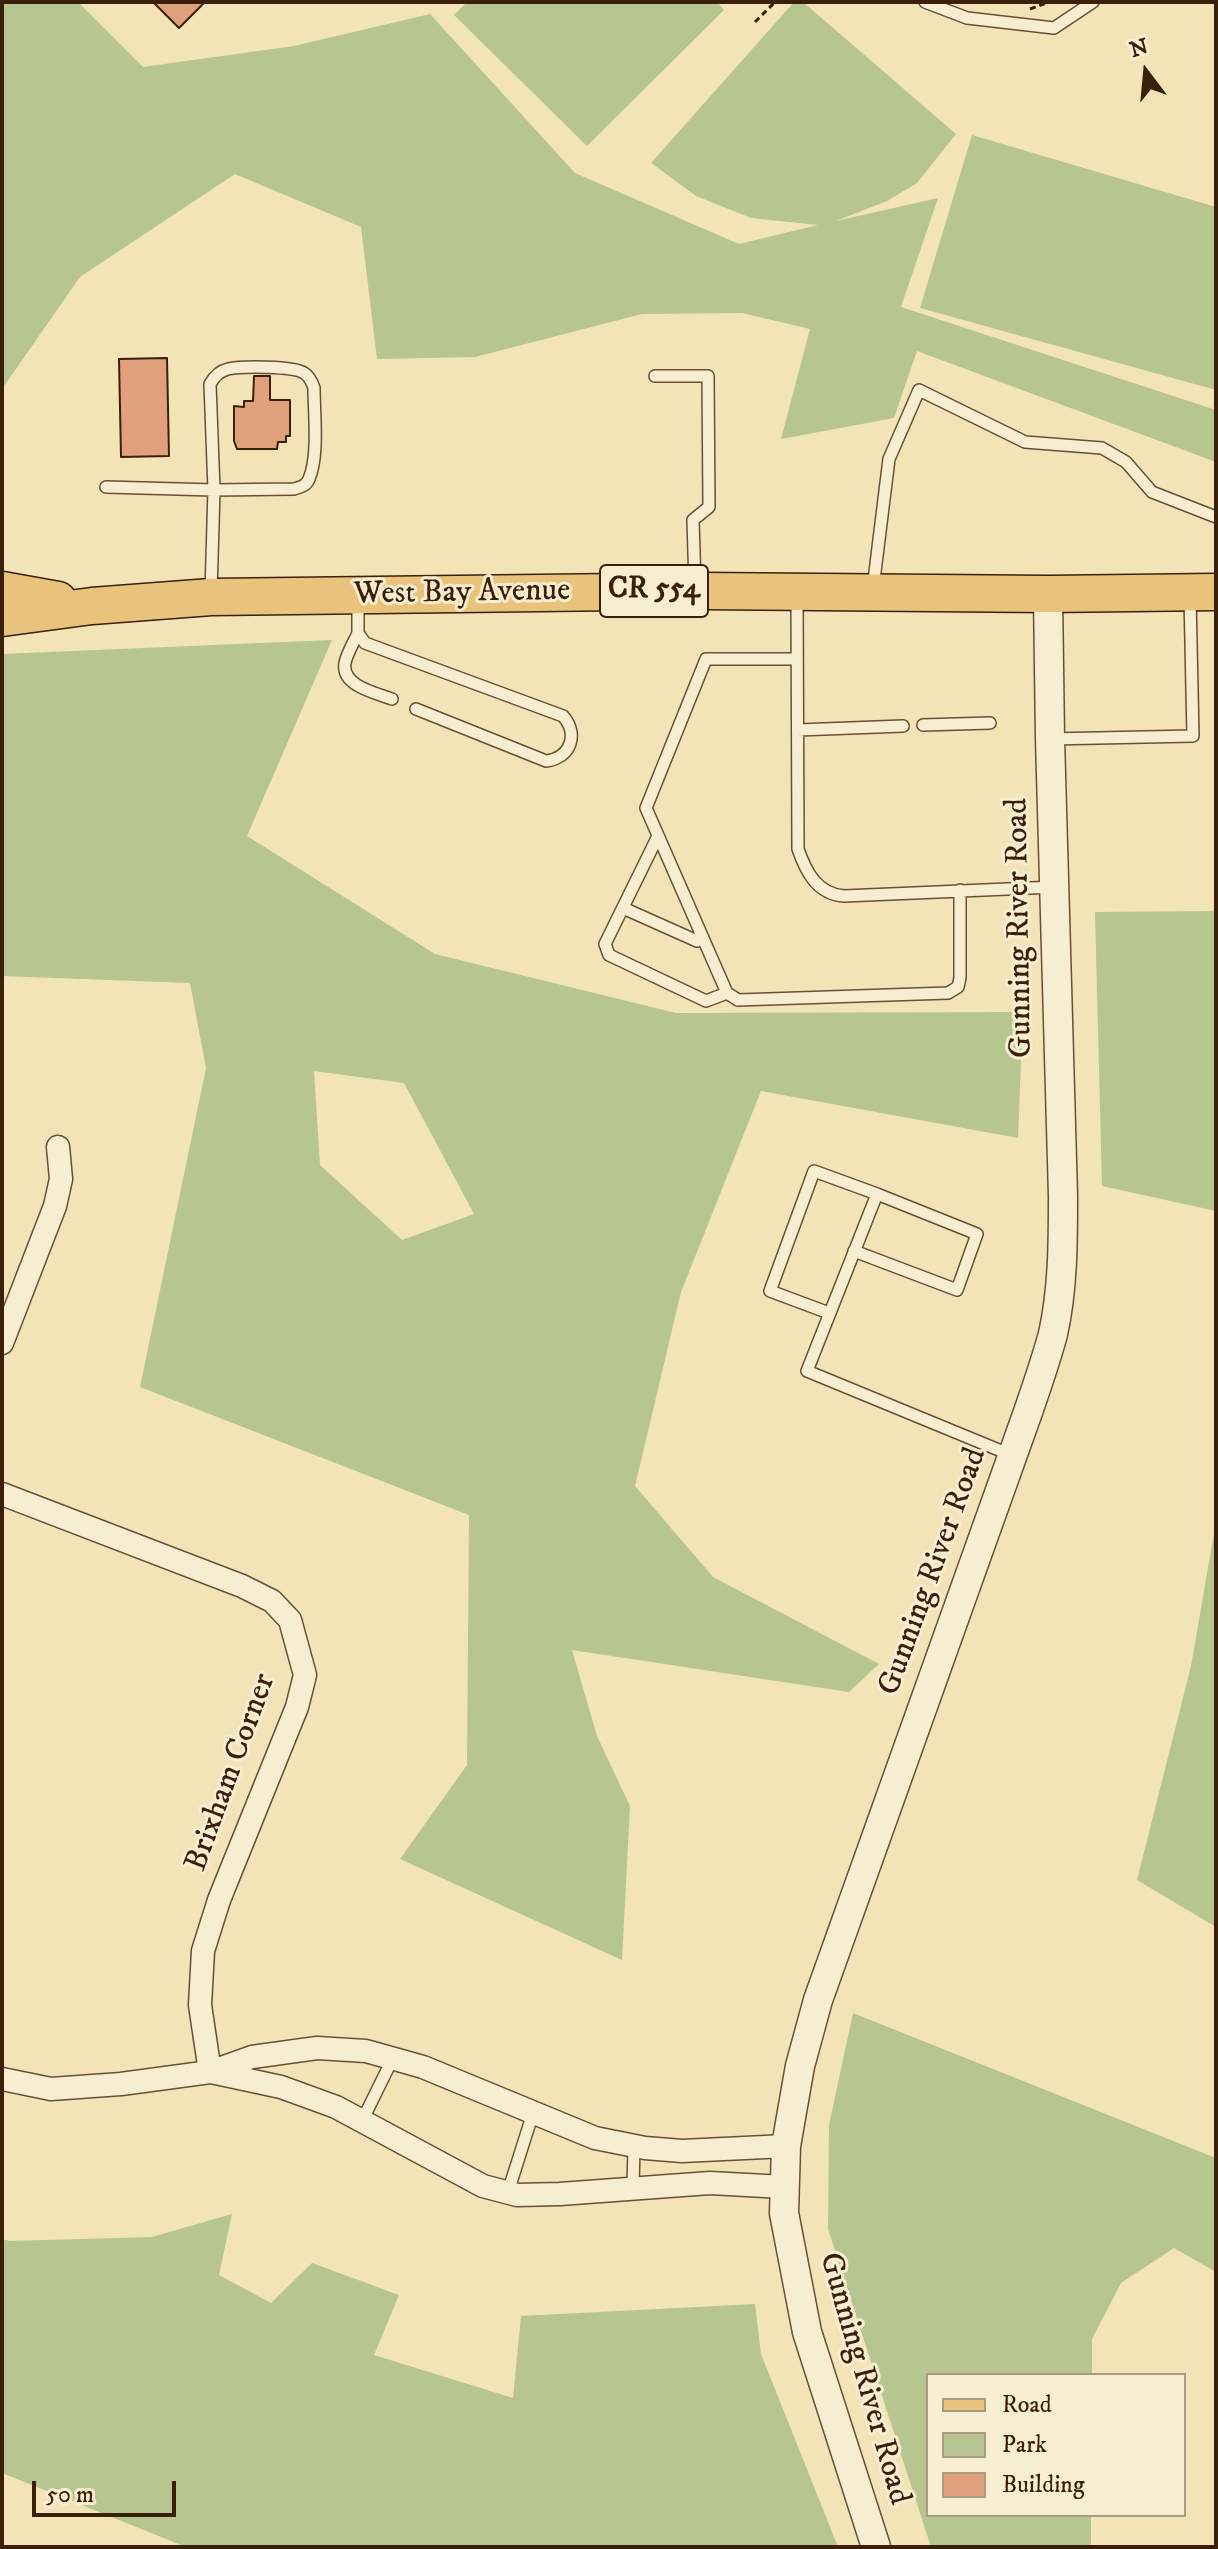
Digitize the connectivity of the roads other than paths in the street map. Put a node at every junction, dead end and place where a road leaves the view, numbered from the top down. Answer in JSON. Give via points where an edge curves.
{"nodes":[{"id":1,"x":925,"y":2,"type":"edge"},
{"id":2,"x":1093,"y":2,"type":"edge"},
{"id":3,"x":943,"y":6,"type":"edge"},
{"id":4,"x":655,"y":376,"type":"dead end"},
{"id":5,"x":106,"y":487,"type":"dead end"},
{"id":6,"x":214,"y":490,"type":"junction"},
{"id":7,"x":1216,"y":517,"type":"edge"},
{"id":8,"x":2,"y":590,"type":"edge"},
{"id":9,"x":695,"y":591,"type":"junction"},
{"id":10,"x":797,"y":592,"type":"junction"},
{"id":11,"x":873,"y":592,"type":"junction"},
{"id":12,"x":1203,"y":592,"type":"edge"},
{"id":13,"x":1048,"y":594,"type":"junction"},
{"id":14,"x":358,"y":595,"type":"junction"},
{"id":15,"x":211,"y":597,"type":"junction"},
{"id":16,"x":92,"y":606,"type":"junction"},
{"id":17,"x":2,"y":618,"type":"edge"},
{"id":18,"x":358,"y":633,"type":"junction"},
{"id":19,"x":797,"y":659,"type":"junction"},
{"id":20,"x":392,"y":699,"type":"dead end"},
{"id":21,"x":416,"y":709,"type":"dead end"},
{"id":22,"x":990,"y":723,"type":"dead end"},
{"id":23,"x":923,"y":725,"type":"dead end"},
{"id":24,"x":903,"y":726,"type":"dead end"},
{"id":25,"x":798,"y":730,"type":"junction"},
{"id":26,"x":1050,"y":739,"type":"junction"},
{"id":27,"x":658,"y":836,"type":"junction"},
{"id":28,"x":1055,"y":887,"type":"junction"},
{"id":29,"x":960,"y":890,"type":"junction"},
{"id":30,"x":623,"y":908,"type":"junction"},
{"id":31,"x":703,"y":938,"type":"junction"},
{"id":32,"x":727,"y":993,"type":"junction"},
{"id":33,"x":58,"y":1147,"type":"dead end"},
{"id":34,"x":877,"y":1194,"type":"junction"},
{"id":35,"x":854,"y":1251,"type":"junction"},
{"id":36,"x":829,"y":1313,"type":"junction"},
{"id":37,"x":2,"y":1343,"type":"edge"},
{"id":38,"x":1012,"y":1455,"type":"junction"},
{"id":39,"x":2,"y":1494,"type":"edge"},
{"id":40,"x":393,"y":2058,"type":"junction"},
{"id":41,"x":210,"y":2072,"type":"junction"},
{"id":42,"x":2,"y":2079,"type":"edge"},
{"id":43,"x":533,"y":2113,"type":"junction"},
{"id":44,"x":362,"y":2121,"type":"junction"},
{"id":45,"x":634,"y":2146,"type":"junction"},
{"id":46,"x":786,"y":2146,"type":"junction"},
{"id":47,"x":784,"y":2187,"type":"junction"},
{"id":48,"x":633,"y":2188,"type":"junction"},
{"id":49,"x":508,"y":2192,"type":"junction"},
{"id":50,"x":876,"y":2547,"type":"edge"}],
"edges":[{"from":1,"to":3,"type":"lane"},
{"from":2,"to":3,"type":"lane","via":[[1054,28],[993,22]]},
{"from":4,"to":9,"type":"lane","via":[[708,376],[709,507],[693,520]]},
{"from":5,"to":6,"type":"lane"},
{"from":6,"to":6,"type":"lane","via":[[305,486],[314,460],[314,388],[303,371],[228,369],[216,374],[210,384]]},
{"from":6,"to":15,"type":"lane"},
{"from":7,"to":11,"type":"lane","via":[[1152,492],[1126,462],[1102,448],[1025,442],[919,390],[889,459]]},
{"from":8,"to":16,"type":"main road","name":"West Bay Avenue","number":"CR 554"},
{"from":9,"to":10,"type":"main road","name":"West Bay Avenue","number":"CR 554"},
{"from":9,"to":14,"type":"main road","name":"West Bay Avenue","number":"CR 554"},
{"from":10,"to":11,"type":"main road","name":"West Bay Avenue","number":"CR 554"},
{"from":10,"to":19,"type":"lane"},
{"from":11,"to":13,"type":"main road","name":"West Bay Avenue","number":"CR 554"},
{"from":12,"to":13,"type":"main road","name":"West Bay Avenue","number":"CR 554"},
{"from":12,"to":26,"type":"lane","via":[[1193,736]]},
{"from":13,"to":26,"type":"street","name":"Gunning River Road"},
{"from":14,"to":15,"type":"main road","name":"West Bay Avenue","number":"CR 554"},
{"from":14,"to":18,"type":"lane"},
{"from":15,"to":16,"type":"main road","name":"West Bay Avenue","number":"CR 554"},
{"from":16,"to":17,"type":"main road","name":"West Bay Avenue","number":"CR 554"},
{"from":18,"to":20,"type":"lane","via":[[346,673],[353,683]]},
{"from":18,"to":21,"type":"lane","via":[[374,647],[563,716],[573,735],[566,753],[546,761]]},
{"from":19,"to":25,"type":"lane"},
{"from":19,"to":27,"type":"lane","via":[[706,659],[646,808]]},
{"from":22,"to":23,"type":"lane"},
{"from":24,"to":25,"type":"lane"},
{"from":25,"to":29,"type":"lane","via":[[798,849],[815,883],[831,895],[844,896]]},
{"from":26,"to":28,"type":"street","name":"Gunning River Road"},
{"from":27,"to":30,"type":"lane"},
{"from":27,"to":31,"type":"lane"},
{"from":28,"to":29,"type":"lane"},
{"from":28,"to":38,"type":"street","name":"Gunning River Road","via":[[1063,1261],[1053,1333]]},
{"from":29,"to":32,"type":"lane","via":[[960,978],[958,987],[948,993],[738,1000]]},
{"from":30,"to":31,"type":"lane","via":[[697,941]]},
{"from":30,"to":32,"type":"lane","via":[[605,944],[609,955],[706,1001]]},
{"from":31,"to":32,"type":"lane"},
{"from":33,"to":37,"type":"street","via":[[61,1179],[55,1206]]},
{"from":34,"to":35,"type":"lane"},
{"from":34,"to":35,"type":"lane","via":[[977,1234],[957,1290]]},
{"from":34,"to":36,"type":"lane","via":[[814,1171],[770,1291]]},
{"from":35,"to":36,"type":"lane"},
{"from":36,"to":38,"type":"lane","via":[[807,1371]]},
{"from":38,"to":46,"type":"street","name":"Gunning River Road","via":[[818,2000]]},
{"from":39,"to":41,"type":"street","name":"Brixham Corner","via":[[242,1586],[272,1601],[290,1620],[305,1675],[297,1707],[203,1951],[200,2005]]},
{"from":40,"to":41,"type":"street","via":[[317,2048],[252,2057]]},
{"from":40,"to":43,"type":"street"},
{"from":40,"to":44,"type":"lane"},
{"from":41,"to":42,"type":"street","via":[[51,2089]]},
{"from":41,"to":44,"type":"street","via":[[281,2087]]},
{"from":43,"to":45,"type":"street","via":[[595,2138]]},
{"from":43,"to":49,"type":"lane"},
{"from":44,"to":49,"type":"street","via":[[483,2186]]},
{"from":45,"to":46,"type":"street","via":[[682,2151]]},
{"from":45,"to":48,"type":"lane"},
{"from":46,"to":47,"type":"street","name":"Gunning River Road"},
{"from":47,"to":48,"type":"street","via":[[710,2183]]},
{"from":47,"to":50,"type":"street","name":"Gunning River Road","via":[[784,2213],[807,2332]]},
{"from":48,"to":49,"type":"street"}]}
